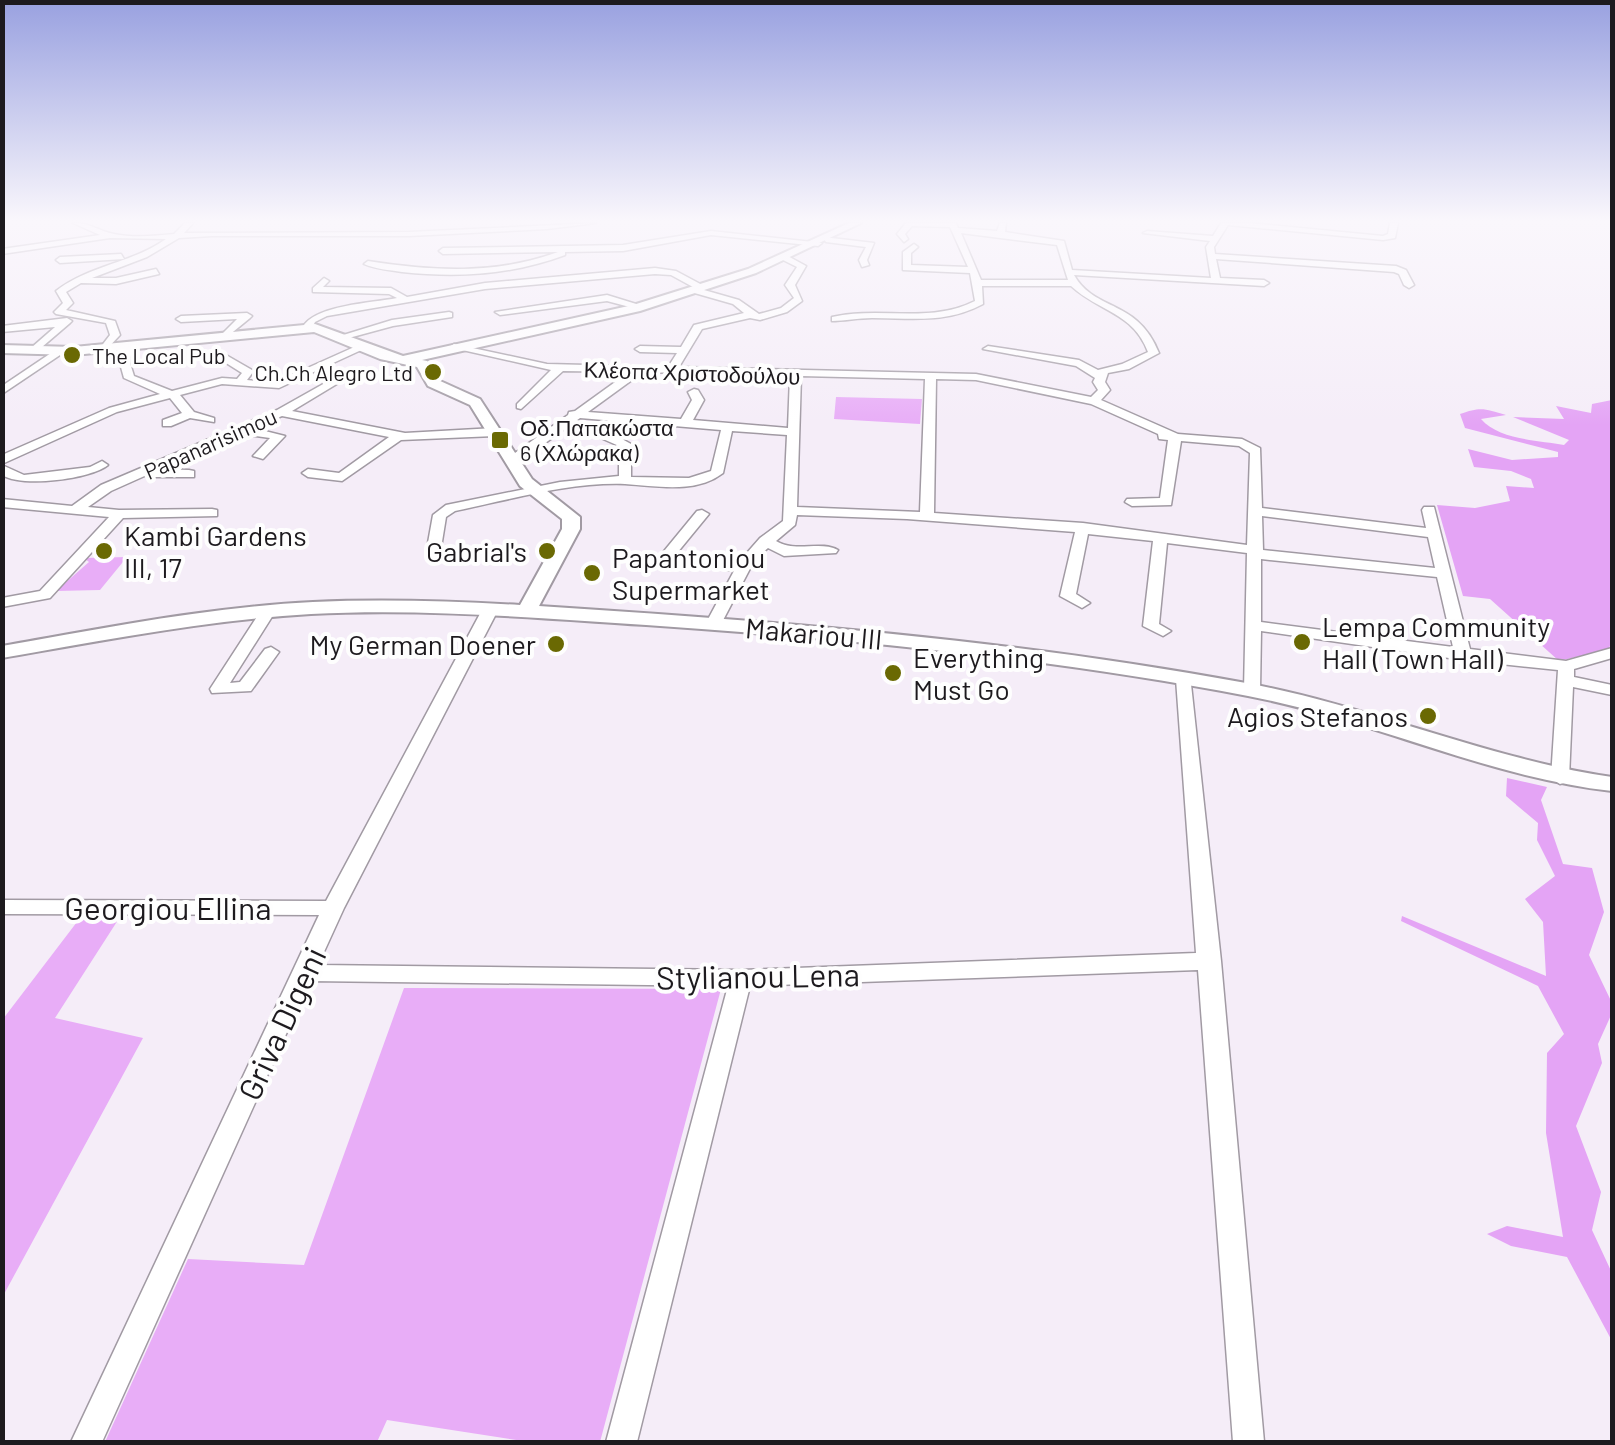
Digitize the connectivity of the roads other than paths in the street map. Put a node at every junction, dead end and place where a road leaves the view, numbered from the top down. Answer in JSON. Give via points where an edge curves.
{"nodes":[{"id":1,"x":64,"y":290,"type":"edge"},
{"id":2,"x":349,"y":290,"type":"edge"},
{"id":3,"x":461,"y":290,"type":"edge"},
{"id":4,"x":693,"y":290,"type":"edge"},
{"id":5,"x":701,"y":290,"type":"edge"},
{"id":6,"x":793,"y":290,"type":"edge"},
{"id":7,"x":978,"y":290,"type":"edge"},
{"id":8,"x":1089,"y":290,"type":"edge"},
{"id":9,"x":408,"y":301,"type":"junction"},
{"id":10,"x":641,"y":307,"type":"junction"},
{"id":11,"x":500,"y":312,"type":"dead end"},
{"id":12,"x":75,"y":315,"type":"junction"},
{"id":13,"x":449,"y":316,"type":"dead end"},
{"id":14,"x":755,"y":316,"type":"junction"},
{"id":15,"x":182,"y":319,"type":"dead end"},
{"id":16,"x":835,"y":319,"type":"dead end"},
{"id":17,"x":64,"y":323,"type":"junction"},
{"id":18,"x":307,"y":328,"type":"junction"},
{"id":19,"x":2,"y":329,"type":"edge"},
{"id":20,"x":228,"y":334,"type":"junction"},
{"id":21,"x":345,"y":336,"type":"junction"},
{"id":22,"x":130,"y":346,"type":"junction"},
{"id":23,"x":365,"y":346,"type":"junction"},
{"id":24,"x":454,"y":347,"type":"junction"},
{"id":25,"x":106,"y":348,"type":"junction"},
{"id":26,"x":2,"y":349,"type":"edge"},
{"id":27,"x":640,"y":349,"type":"dead end"},
{"id":28,"x":988,"y":349,"type":"dead end"},
{"id":29,"x":34,"y":350,"type":"junction"},
{"id":30,"x":686,"y":350,"type":"junction"},
{"id":31,"x":61,"y":351,"type":"junction"},
{"id":32,"x":219,"y":354,"type":"dead end"},
{"id":33,"x":407,"y":359,"type":"junction"},
{"id":34,"x":560,"y":368,"type":"junction"},
{"id":35,"x":639,"y":370,"type":"junction"},
{"id":36,"x":671,"y":371,"type":"junction"},
{"id":37,"x":796,"y":374,"type":"junction"},
{"id":38,"x":931,"y":375,"type":"junction"},
{"id":39,"x":345,"y":376,"type":"dead end"},
{"id":40,"x":1099,"y":376,"type":"junction"},
{"id":41,"x":241,"y":381,"type":"junction"},
{"id":42,"x":2,"y":390,"type":"edge"},
{"id":43,"x":694,"y":392,"type":"dead end"},
{"id":44,"x":175,"y":394,"type":"junction"},
{"id":45,"x":1094,"y":402,"type":"junction"},
{"id":46,"x":521,"y":406,"type":"dead end"},
{"id":47,"x":281,"y":412,"type":"junction"},
{"id":48,"x":189,"y":414,"type":"junction"},
{"id":49,"x":573,"y":414,"type":"junction"},
{"id":50,"x":210,"y":420,"type":"dead end"},
{"id":51,"x":167,"y":423,"type":"dead end"},
{"id":52,"x":684,"y":425,"type":"junction"},
{"id":53,"x":728,"y":428,"type":"junction"},
{"id":54,"x":240,"y":430,"type":"junction"},
{"id":55,"x":495,"y":432,"type":"junction"},
{"id":56,"x":793,"y":432,"type":"junction"},
{"id":57,"x":1142,"y":434,"type":"dead end"},
{"id":58,"x":400,"y":436,"type":"junction"},
{"id":59,"x":607,"y":436,"type":"dead end"},
{"id":60,"x":1174,"y":437,"type":"junction"},
{"id":61,"x":258,"y":456,"type":"dead end"},
{"id":62,"x":2,"y":460,"type":"edge"},
{"id":63,"x":512,"y":460,"type":"junction"},
{"id":64,"x":102,"y":465,"type":"dead end"},
{"id":65,"x":2,"y":468,"type":"edge"},
{"id":66,"x":148,"y":471,"type":"junction"},
{"id":67,"x":308,"y":473,"type":"dead end"},
{"id":68,"x":189,"y":474,"type":"dead end"},
{"id":69,"x":624,"y":478,"type":"junction"},
{"id":70,"x":541,"y":492,"type":"junction"},
{"id":71,"x":1132,"y":502,"type":"dead end"},
{"id":72,"x":2,"y":503,"type":"edge"},
{"id":73,"x":76,"y":508,"type":"junction"},
{"id":74,"x":1429,"y":510,"type":"dead end"},
{"id":75,"x":789,"y":511,"type":"junction"},
{"id":76,"x":1257,"y":511,"type":"junction"},
{"id":77,"x":212,"y":513,"type":"dead end"},
{"id":78,"x":927,"y":513,"type":"junction"},
{"id":79,"x":119,"y":514,"type":"junction"},
{"id":80,"x":702,"y":514,"type":"dead end"},
{"id":81,"x":1084,"y":527,"type":"junction"},
{"id":82,"x":1432,"y":533,"type":"junction"},
{"id":83,"x":1161,"y":537,"type":"junction"},
{"id":84,"x":764,"y":540,"type":"junction"},
{"id":85,"x":831,"y":550,"type":"dead end"},
{"id":86,"x":1256,"y":552,"type":"junction"},
{"id":87,"x":433,"y":554,"type":"dead end"},
{"id":88,"x":741,"y":568,"type":"junction"},
{"id":89,"x":1443,"y":574,"type":"junction"},
{"id":90,"x":2,"y":603,"type":"edge"},
{"id":91,"x":1082,"y":603,"type":"dead end"},
{"id":92,"x":490,"y":610,"type":"junction"},
{"id":93,"x":267,"y":612,"type":"junction"},
{"id":94,"x":526,"y":612,"type":"junction"},
{"id":95,"x":714,"y":623,"type":"junction"},
{"id":96,"x":1255,"y":626,"type":"junction"},
{"id":97,"x":1163,"y":631,"type":"dead end"},
{"id":98,"x":2,"y":652,"type":"edge"},
{"id":99,"x":271,"y":652,"type":"dead end"},
{"id":100,"x":1612,"y":653,"type":"edge"},
{"id":101,"x":1463,"y":655,"type":"junction"},
{"id":102,"x":1565,"y":673,"type":"junction"},
{"id":103,"x":1184,"y":679,"type":"junction"},
{"id":104,"x":1252,"y":690,"type":"junction"},
{"id":105,"x":1612,"y":690,"type":"edge"},
{"id":106,"x":1560,"y":778,"type":"junction"},
{"id":107,"x":1612,"y":784,"type":"edge"},
{"id":108,"x":2,"y":907,"type":"edge"},
{"id":109,"x":333,"y":908,"type":"junction"},
{"id":110,"x":1210,"y":961,"type":"junction"},
{"id":111,"x":307,"y":973,"type":"junction"},
{"id":112,"x":741,"y":978,"type":"junction"},
{"id":113,"x":86,"y":1442,"type":"edge"},
{"id":114,"x":622,"y":1442,"type":"edge"},
{"id":115,"x":1249,"y":1442,"type":"edge"}],
"edges":[{"from":1,"to":12,"type":"street","via":[[68,303],[59,312]]},
{"from":2,"to":9,"type":"street","via":[[391,291]]},
{"from":3,"to":9,"type":"street"},
{"from":4,"to":10,"type":"main road"},
{"from":5,"to":14,"type":"street"},
{"from":6,"to":14,"type":"street","via":[[799,299],[784,310]]},
{"from":7,"to":16,"type":"street","via":[[975,306],[923,320],[864,314]]},
{"from":8,"to":40,"type":"street","via":[[1132,318],[1150,336],[1154,353]]},
{"from":9,"to":18,"type":"street","via":[[324,314]]},
{"from":10,"to":11,"type":"street","via":[[607,298]]},
{"from":10,"to":24,"type":"main road"},
{"from":12,"to":17,"type":"street"},
{"from":12,"to":25,"type":"street","via":[[110,320],[115,335]]},
{"from":13,"to":21,"type":"street"},
{"from":14,"to":30,"type":"street","via":[[698,327]]},
{"from":15,"to":20,"type":"street","via":[[247,316]]},
{"from":17,"to":19,"type":"street"},
{"from":17,"to":29,"type":"street"},
{"from":18,"to":20,"type":"main road"},
{"from":18,"to":21,"type":"main road"},
{"from":20,"to":22,"type":"main road"},
{"from":21,"to":23,"type":"main road"},
{"from":22,"to":25,"type":"main road"},
{"from":22,"to":44,"type":"street","via":[[124,360],[129,378]]},
{"from":23,"to":33,"type":"main road"},
{"from":23,"to":41,"type":"street","via":[[275,386]]},
{"from":24,"to":33,"type":"main road"},
{"from":24,"to":34,"type":"street","name":"Κλέοπα Χριστοδούλου"},
{"from":25,"to":31,"type":"main road"},
{"from":26,"to":29,"type":"main road"},
{"from":27,"to":30,"type":"street"},
{"from":28,"to":40,"type":"street","via":[[1079,363]]},
{"from":29,"to":31,"type":"main road"},
{"from":30,"to":36,"type":"street"},
{"from":31,"to":42,"type":"street"},
{"from":32,"to":41,"type":"street","via":[[248,372]]},
{"from":33,"to":55,"type":"main road","via":[[426,367],[433,383],[476,402]]},
{"from":34,"to":35,"type":"street","name":"Κλέοπα Χριστοδούλου"},
{"from":34,"to":46,"type":"street"},
{"from":35,"to":36,"type":"street","name":"Κλέοπα Χριστοδούλου"},
{"from":35,"to":49,"type":"street"},
{"from":36,"to":37,"type":"street","name":"Κλέοπα Χριστοδούλου"},
{"from":37,"to":38,"type":"street","name":"Κλέοπα Χριστοδούλου"},
{"from":37,"to":56,"type":"street"},
{"from":38,"to":45,"type":"street","name":"Κλέοπα Χριστοδούλου","via":[[988,378]]},
{"from":38,"to":78,"type":"street"},
{"from":39,"to":47,"type":"street","name":"Papanarisimou"},
{"from":40,"to":45,"type":"street","via":[[1104,390]]},
{"from":41,"to":44,"type":"street"},
{"from":43,"to":52,"type":"street","via":[[698,400]]},
{"from":44,"to":48,"type":"street"},
{"from":44,"to":62,"type":"street","via":[[113,410]]},
{"from":45,"to":60,"type":"street","name":"Κλέοπα Χριστοδούλου"},
{"from":47,"to":54,"type":"street","name":"Papanarisimou"},
{"from":47,"to":58,"type":"street"},
{"from":48,"to":50,"type":"street"},
{"from":48,"to":51,"type":"street"},
{"from":49,"to":52,"type":"street"},
{"from":49,"to":63,"type":"street"},
{"from":52,"to":53,"type":"street"},
{"from":53,"to":56,"type":"street"},
{"from":53,"to":69,"type":"street","via":[[717,473],[699,483]]},
{"from":54,"to":61,"type":"street","via":[[279,436]]},
{"from":54,"to":66,"type":"street","name":"Papanarisimou"},
{"from":55,"to":58,"type":"street"},
{"from":55,"to":63,"type":"main road"},
{"from":56,"to":75,"type":"street"},
{"from":57,"to":60,"type":"street"},
{"from":58,"to":67,"type":"street","via":[[342,477]]},
{"from":59,"to":69,"type":"street","via":[[624,444]]},
{"from":60,"to":71,"type":"street","via":[[1166,502]]},
{"from":60,"to":76,"type":"street","via":[[1256,450]]},
{"from":63,"to":70,"type":"main road"},
{"from":64,"to":65,"type":"street","via":[[20,479]]},
{"from":66,"to":68,"type":"street"},
{"from":66,"to":73,"type":"street","name":"Papanarisimou"},
{"from":69,"to":70,"type":"street"},
{"from":70,"to":87,"type":"street","via":[[447,510],[440,515]]},
{"from":70,"to":94,"type":"main road","via":[[573,522]]},
{"from":72,"to":73,"type":"street"},
{"from":73,"to":79,"type":"street"},
{"from":74,"to":82,"type":"street"},
{"from":75,"to":78,"type":"street"},
{"from":75,"to":84,"type":"street","via":[[790,522]]},
{"from":76,"to":82,"type":"street"},
{"from":76,"to":86,"type":"street"},
{"from":77,"to":79,"type":"street"},
{"from":78,"to":81,"type":"street"},
{"from":79,"to":90,"type":"street","via":[[45,595]]},
{"from":80,"to":88,"type":"street","via":[[667,556]]},
{"from":81,"to":83,"type":"street"},
{"from":81,"to":91,"type":"street","via":[[1068,596]]},
{"from":82,"to":89,"type":"street"},
{"from":83,"to":86,"type":"street"},
{"from":83,"to":97,"type":"street","via":[[1150,626]]},
{"from":84,"to":85,"type":"street","via":[[784,552]]},
{"from":84,"to":88,"type":"street"},
{"from":86,"to":89,"type":"street"},
{"from":86,"to":96,"type":"street"},
{"from":88,"to":95,"type":"street"},
{"from":89,"to":101,"type":"street"},
{"from":92,"to":93,"type":"main road","name":"Makariou III"},
{"from":92,"to":94,"type":"main road","name":"Makariou III"},
{"from":92,"to":109,"type":"street","name":"Griva Digeni"},
{"from":93,"to":98,"type":"main road","name":"Makariou III"},
{"from":93,"to":99,"type":"street","via":[[218,689],[245,687]]},
{"from":94,"to":95,"type":"main road","name":"Makariou III"},
{"from":95,"to":103,"type":"main road","name":"Makariou III"},
{"from":96,"to":101,"type":"street"},
{"from":96,"to":104,"type":"street"},
{"from":100,"to":102,"type":"street"},
{"from":101,"to":102,"type":"street"},
{"from":102,"to":105,"type":"street"},
{"from":102,"to":106,"type":"street"},
{"from":103,"to":104,"type":"main road","name":"Makariou III"},
{"from":103,"to":110,"type":"street"},
{"from":104,"to":106,"type":"main road","name":"Makariou III"},
{"from":106,"to":107,"type":"main road","name":"Makariou III"},
{"from":108,"to":109,"type":"street","name":"Georgiou Ellina"},
{"from":109,"to":111,"type":"street","name":"Griva Digeni"},
{"from":110,"to":112,"type":"street","name":"Stylianou Lena"},
{"from":110,"to":115,"type":"street"},
{"from":111,"to":112,"type":"street","name":"Stylianou Lena"},
{"from":111,"to":113,"type":"street","name":"Griva Digeni"},
{"from":112,"to":114,"type":"street"}]}
